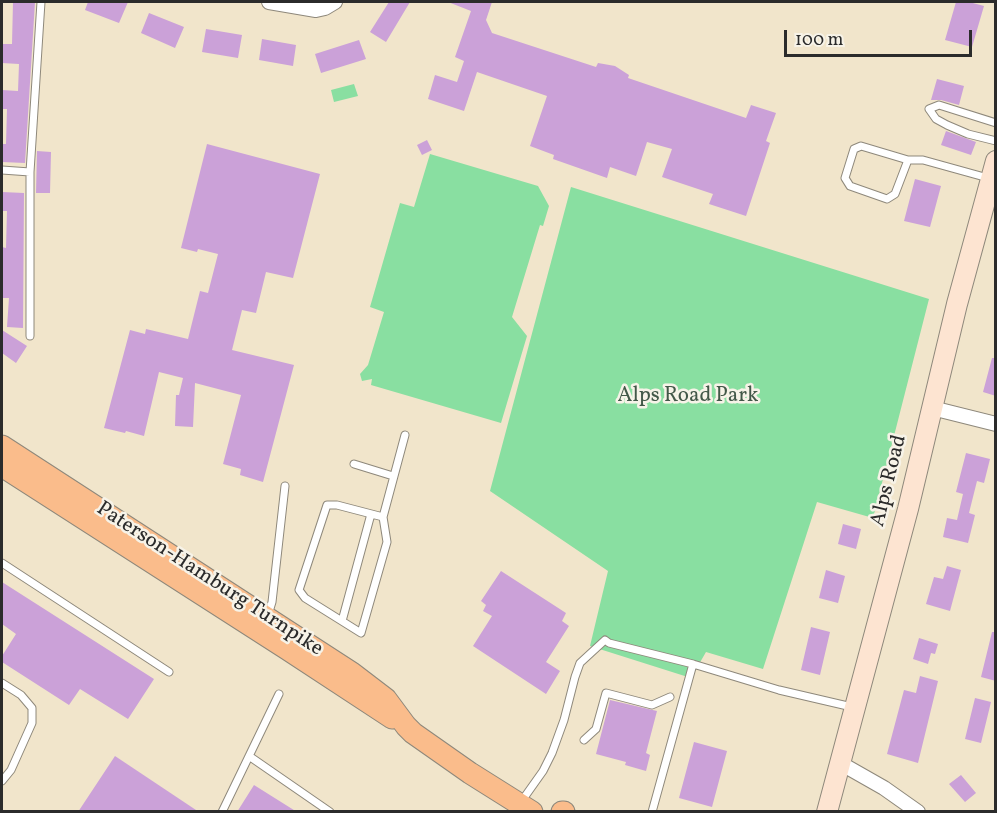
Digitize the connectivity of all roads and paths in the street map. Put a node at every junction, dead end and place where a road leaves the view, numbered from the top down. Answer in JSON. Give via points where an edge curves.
{"nodes":[{"id":1,"x":41,"y":2,"type":"edge"},
{"id":2,"x":269,"y":2,"type":"edge"},
{"id":3,"x":335,"y":2,"type":"edge"},
{"id":4,"x":996,"y":123,"type":"edge"},
{"id":5,"x":996,"y":141,"type":"edge"},
{"id":6,"x":908,"y":160,"type":"junction"},
{"id":7,"x":2,"y":170,"type":"edge"},
{"id":8,"x":993,"y":170,"type":"edge"},
{"id":9,"x":30,"y":172,"type":"junction"},
{"id":10,"x":988,"y":216,"type":"edge"},
{"id":11,"x":30,"y":336,"type":"dead end"},
{"id":12,"x":932,"y":408,"type":"junction"},
{"id":13,"x":996,"y":424,"type":"edge"},
{"id":14,"x":405,"y":435,"type":"dead end"},
{"id":15,"x":2,"y":446,"type":"edge"},
{"id":16,"x":354,"y":464,"type":"dead end"},
{"id":17,"x":2,"y":466,"type":"edge"},
{"id":18,"x":393,"y":476,"type":"junction"},
{"id":19,"x":285,"y":486,"type":"dead end"},
{"id":20,"x":371,"y":514,"type":"junction"},
{"id":21,"x":383,"y":517,"type":"junction"},
{"id":22,"x":2,"y":563,"type":"edge"},
{"id":23,"x":268,"y":618,"type":"junction"},
{"id":24,"x":342,"y":621,"type":"junction"},
{"id":25,"x":693,"y":664,"type":"junction"},
{"id":26,"x":169,"y":672,"type":"dead end"},
{"id":27,"x":2,"y":683,"type":"edge"},
{"id":28,"x":279,"y":694,"type":"dead end"},
{"id":29,"x":670,"y":697,"type":"dead end"},
{"id":30,"x":855,"y":707,"type":"junction"},
{"id":31,"x":406,"y":726,"type":"junction"},
{"id":32,"x":584,"y":740,"type":"dead end"},
{"id":33,"x":249,"y":756,"type":"junction"},
{"id":34,"x":840,"y":764,"type":"junction"},
{"id":35,"x":2,"y":781,"type":"edge"},
{"id":36,"x":522,"y":809,"type":"edge"},
{"id":37,"x":222,"y":812,"type":"edge"},
{"id":38,"x":330,"y":812,"type":"edge"},
{"id":39,"x":652,"y":812,"type":"edge"},
{"id":40,"x":827,"y":812,"type":"edge"},
{"id":41,"x":918,"y":812,"type":"edge"}],
"edges":[{"from":1,"to":9,"type":"lane"},
{"from":2,"to":3,"type":"street","via":[[316,10]]},
{"from":4,"to":5,"type":"lane","via":[[939,105],[929,109],[947,125]]},
{"from":6,"to":6,"type":"lane","via":[[895,195],[887,199],[850,186],[846,178],[854,149],[861,146]]},
{"from":6,"to":8,"type":"lane"},
{"from":7,"to":9,"type":"lane"},
{"from":8,"to":10,"type":"main road","name":"Alps Road"},
{"from":9,"to":11,"type":"lane"},
{"from":10,"to":12,"type":"main road","name":"Alps Road"},
{"from":12,"to":13,"type":"street"},
{"from":12,"to":30,"type":"main road","name":"Alps Road"},
{"from":14,"to":18,"type":"lane"},
{"from":15,"to":23,"type":"main road","name":"Paterson-Hamburg Turnpike"},
{"from":16,"to":18,"type":"lane"},
{"from":17,"to":31,"type":"main road","name":"Paterson-Hamburg Turnpike"},
{"from":18,"to":21,"type":"lane"},
{"from":19,"to":23,"type":"lane"},
{"from":20,"to":21,"type":"lane"},
{"from":20,"to":24,"type":"lane"},
{"from":20,"to":24,"type":"lane","via":[[327,505],[299,590]]},
{"from":21,"to":24,"type":"lane","via":[[387,542],[361,633]]},
{"from":22,"to":26,"type":"lane"},
{"from":23,"to":31,"type":"main road","name":"Paterson-Hamburg Turnpike","via":[[386,699]]},
{"from":25,"to":30,"type":"lane","via":[[779,690]]},
{"from":25,"to":36,"type":"lane","via":[[605,640],[580,663],[552,753]]},
{"from":25,"to":39,"type":"lane"},
{"from":27,"to":35,"type":"lane","via":[[32,708],[32,723],[11,771]]},
{"from":28,"to":33,"type":"lane"},
{"from":29,"to":32,"type":"lane","via":[[652,705],[606,693],[596,729]]},
{"from":30,"to":34,"type":"main road","name":"Alps Road"},
{"from":31,"to":36,"type":"main road","name":"Paterson-Hamburg Turnpike"},
{"from":33,"to":37,"type":"lane"},
{"from":33,"to":38,"type":"lane"},
{"from":34,"to":40,"type":"main road","name":"Alps Road"},
{"from":34,"to":41,"type":"street"}]}
